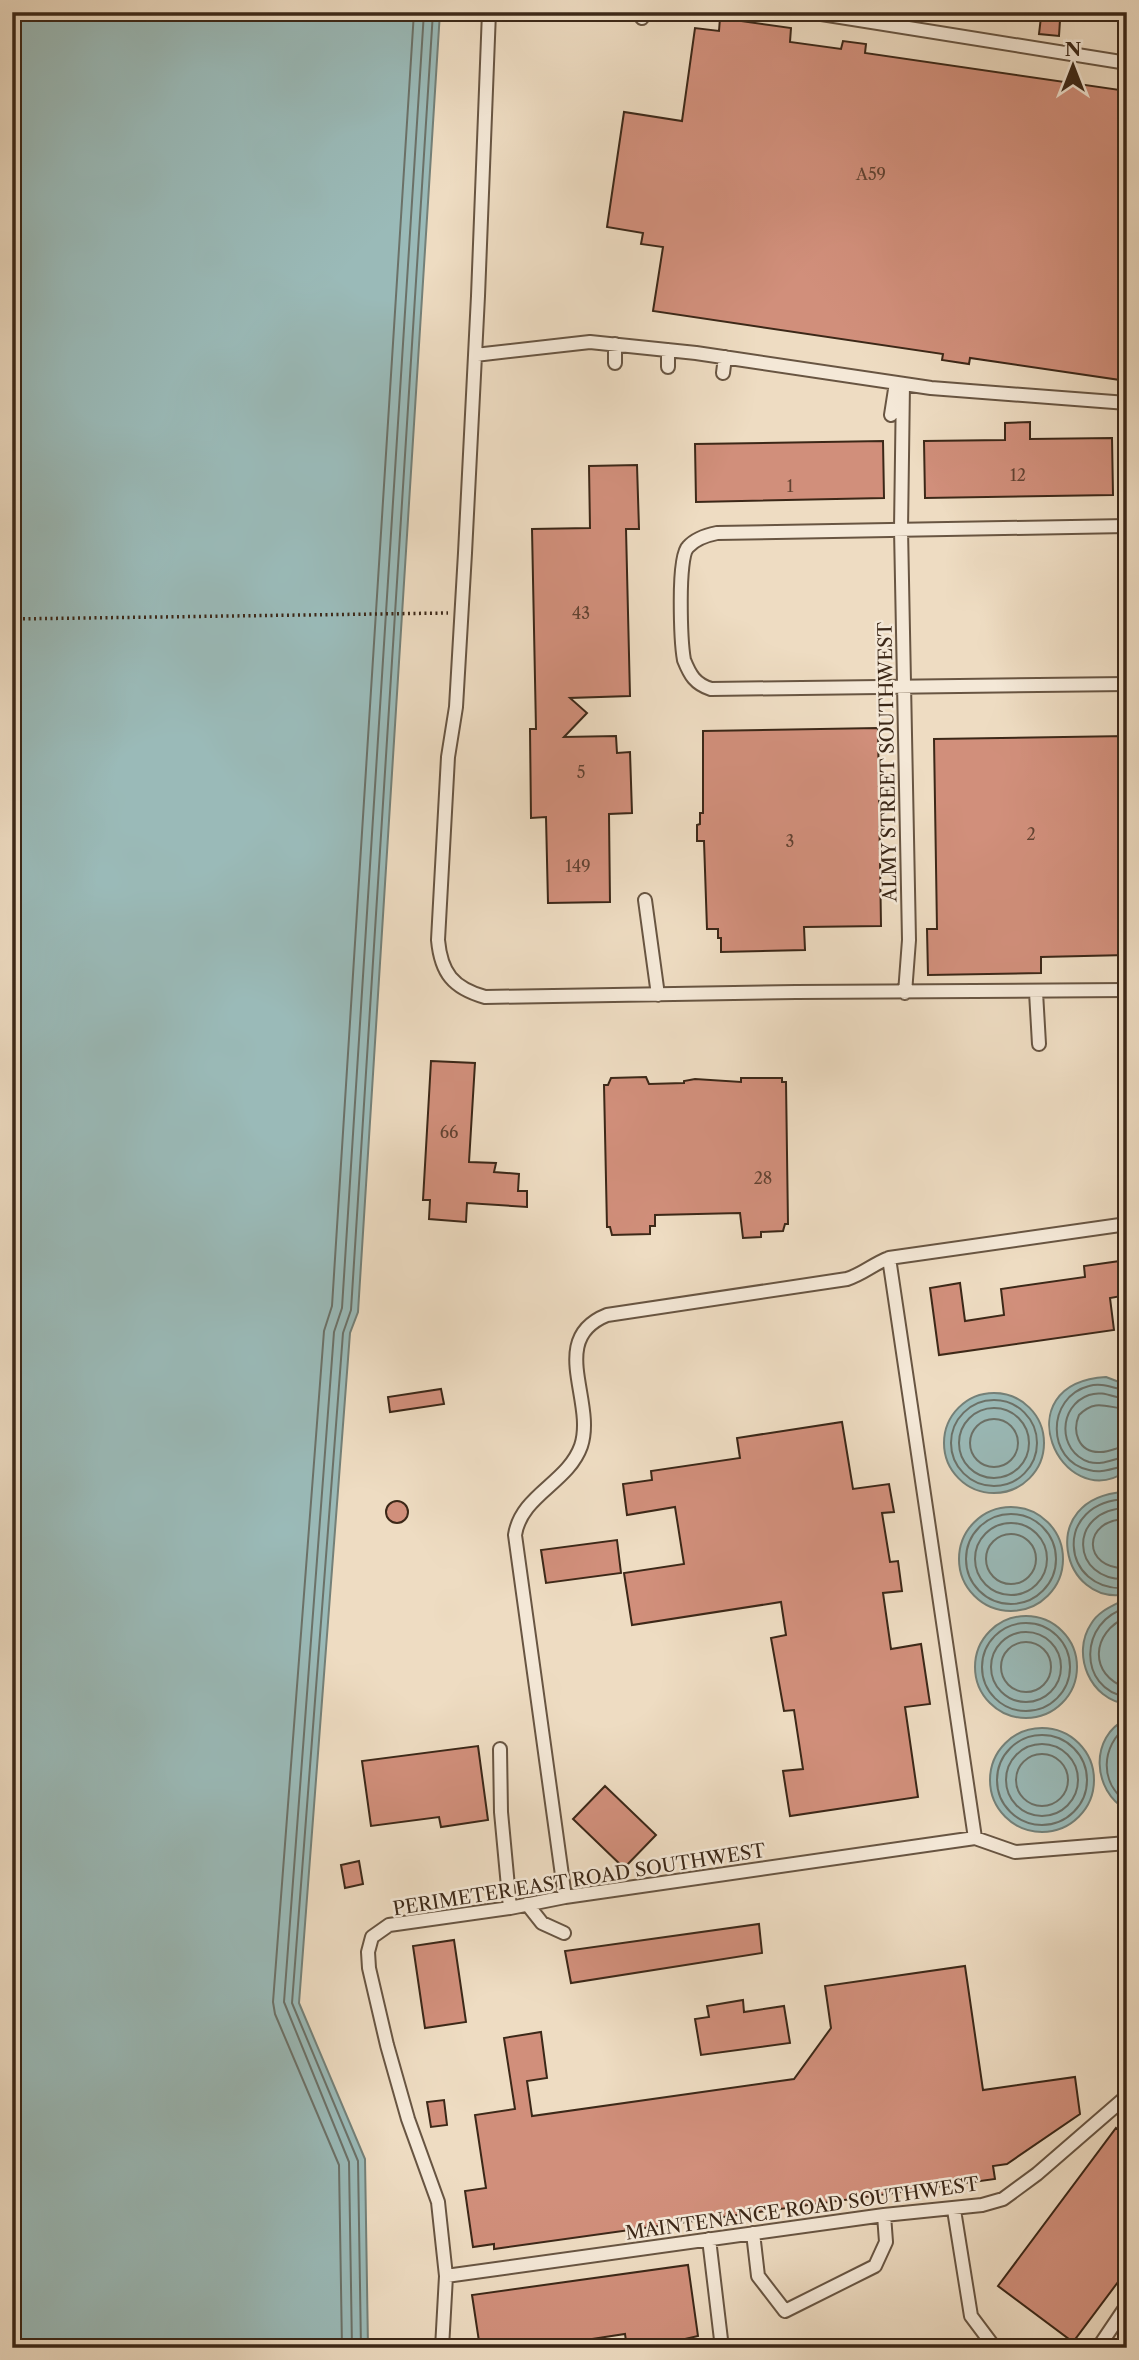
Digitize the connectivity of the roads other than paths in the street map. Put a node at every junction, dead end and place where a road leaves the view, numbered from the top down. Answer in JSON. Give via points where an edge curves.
{"nodes":[{"id":1,"x":489,"y":12,"type":"edge"},
{"id":2,"x":814,"y":13,"type":"edge"},
{"id":3,"x":1127,"y":63,"type":"edge"},
{"id":4,"x":615,"y":344,"type":"junction"},
{"id":5,"x":668,"y":350,"type":"junction"},
{"id":6,"x":475,"y":355,"type":"junction"},
{"id":7,"x":725,"y":357,"type":"junction"},
{"id":8,"x":615,"y":363,"type":"dead end"},
{"id":9,"x":667,"y":368,"type":"dead end"},
{"id":10,"x":723,"y":373,"type":"dead end"},
{"id":11,"x":899,"y":384,"type":"junction"},
{"id":12,"x":1127,"y":403,"type":"edge"},
{"id":13,"x":891,"y":415,"type":"dead end"},
{"id":14,"x":1127,"y":526,"type":"edge"},
{"id":15,"x":901,"y":529,"type":"junction"},
{"id":16,"x":1127,"y":684,"type":"edge"},
{"id":17,"x":906,"y":687,"type":"junction"},
{"id":18,"x":645,"y":900,"type":"dead end"},
{"id":19,"x":1127,"y":990,"type":"edge"},
{"id":20,"x":1036,"y":992,"type":"junction"},
{"id":21,"x":905,"y":993,"type":"junction"},
{"id":22,"x":658,"y":995,"type":"junction"},
{"id":23,"x":1039,"y":1044,"type":"dead end"},
{"id":24,"x":1127,"y":1224,"type":"edge"},
{"id":25,"x":889,"y":1258,"type":"junction"},
{"id":26,"x":500,"y":1749,"type":"dead end"},
{"id":27,"x":975,"y":1838,"type":"junction"},
{"id":28,"x":1127,"y":1843,"type":"edge"},
{"id":29,"x":565,"y":1897,"type":"junction"},
{"id":30,"x":527,"y":1905,"type":"junction"},
{"id":31,"x":510,"y":1908,"type":"junction"},
{"id":32,"x":564,"y":1933,"type":"dead end"},
{"id":33,"x":1127,"y":2095,"type":"edge"},
{"id":34,"x":954,"y":2210,"type":"junction"},
{"id":35,"x":884,"y":2215,"type":"junction"},
{"id":36,"x":753,"y":2233,"type":"junction"},
{"id":37,"x":709,"y":2239,"type":"junction"},
{"id":38,"x":446,"y":2276,"type":"junction"},
{"id":39,"x":1127,"y":2305,"type":"edge"},
{"id":40,"x":442,"y":2348,"type":"edge"},
{"id":41,"x":722,"y":2348,"type":"edge"},
{"id":42,"x":995,"y":2348,"type":"edge"},
{"id":43,"x":1098,"y":2348,"type":"edge"}],
"edges":[{"from":1,"to":6,"type":"lane"},
{"from":2,"to":3,"type":"lane"},
{"from":4,"to":5,"type":"lane"},
{"from":4,"to":6,"type":"lane","via":[[590,342]]},
{"from":4,"to":8,"type":"lane"},
{"from":5,"to":7,"type":"lane"},
{"from":5,"to":9,"type":"lane"},
{"from":6,"to":22,"type":"lane","via":[[439,956],[455,983],[485,997],[592,1001]]},
{"from":7,"to":10,"type":"lane"},
{"from":7,"to":11,"type":"lane"},
{"from":11,"to":12,"type":"lane"},
{"from":11,"to":13,"type":"lane"},
{"from":11,"to":15,"type":"lane","name":"ALMY STREET SOUTHWEST"},
{"from":14,"to":15,"type":"lane"},
{"from":15,"to":17,"type":"lane","name":"ALMY STREET SOUTHWEST"},
{"from":15,"to":17,"type":"lane","via":[[705,535],[688,547],[681,564],[683,654],[690,675],[711,689]]},
{"from":16,"to":17,"type":"lane"},
{"from":17,"to":21,"type":"lane","name":"ALMY STREET SOUTHWEST","via":[[909,940]]},
{"from":18,"to":22,"type":"lane"},
{"from":19,"to":20,"type":"lane"},
{"from":20,"to":21,"type":"lane"},
{"from":20,"to":23,"type":"lane"},
{"from":21,"to":22,"type":"lane"},
{"from":24,"to":25,"type":"lane"},
{"from":25,"to":27,"type":"lane"},
{"from":25,"to":29,"type":"lane","via":[[847,1279],[607,1315],[593,1321],[582,1334],[576,1348],[583,1415],[581,1445],[564,1471],[523,1511],[515,1535]]},
{"from":26,"to":31,"type":"lane"},
{"from":27,"to":28,"type":"lane","name":"PERIMETER EAST ROAD SOUTHWEST","via":[[1015,1852]]},
{"from":27,"to":29,"type":"lane","name":"PERIMETER EAST ROAD SOUTHWEST"},
{"from":29,"to":30,"type":"lane","name":"PERIMETER EAST ROAD SOUTHWEST"},
{"from":30,"to":31,"type":"lane","name":"PERIMETER EAST ROAD SOUTHWEST"},
{"from":30,"to":32,"type":"lane","via":[[542,1923]]},
{"from":31,"to":38,"type":"lane","name":"PERIMETER EAST ROAD SOUTHWEST","via":[[389,1925],[372,1937],[368,1952],[387,2045],[438,2202]]},
{"from":33,"to":34,"type":"lane","name":"MAINTENANCE ROAD SOUTHWEST","via":[[1003,2199]]},
{"from":34,"to":35,"type":"lane","name":"MAINTENANCE ROAD SOUTHWEST"},
{"from":34,"to":42,"type":"lane","via":[[971,2316]]},
{"from":35,"to":36,"type":"lane","name":"MAINTENANCE ROAD SOUTHWEST"},
{"from":35,"to":36,"type":"lane","via":[[886,2242],[875,2266],[785,2311],[758,2276]]},
{"from":36,"to":37,"type":"lane","name":"MAINTENANCE ROAD SOUTHWEST"},
{"from":37,"to":38,"type":"lane","name":"MAINTENANCE ROAD SOUTHWEST"},
{"from":37,"to":41,"type":"lane"},
{"from":38,"to":40,"type":"lane","name":"PERIMETER EAST ROAD SOUTHWEST"},
{"from":39,"to":43,"type":"lane"}]}
